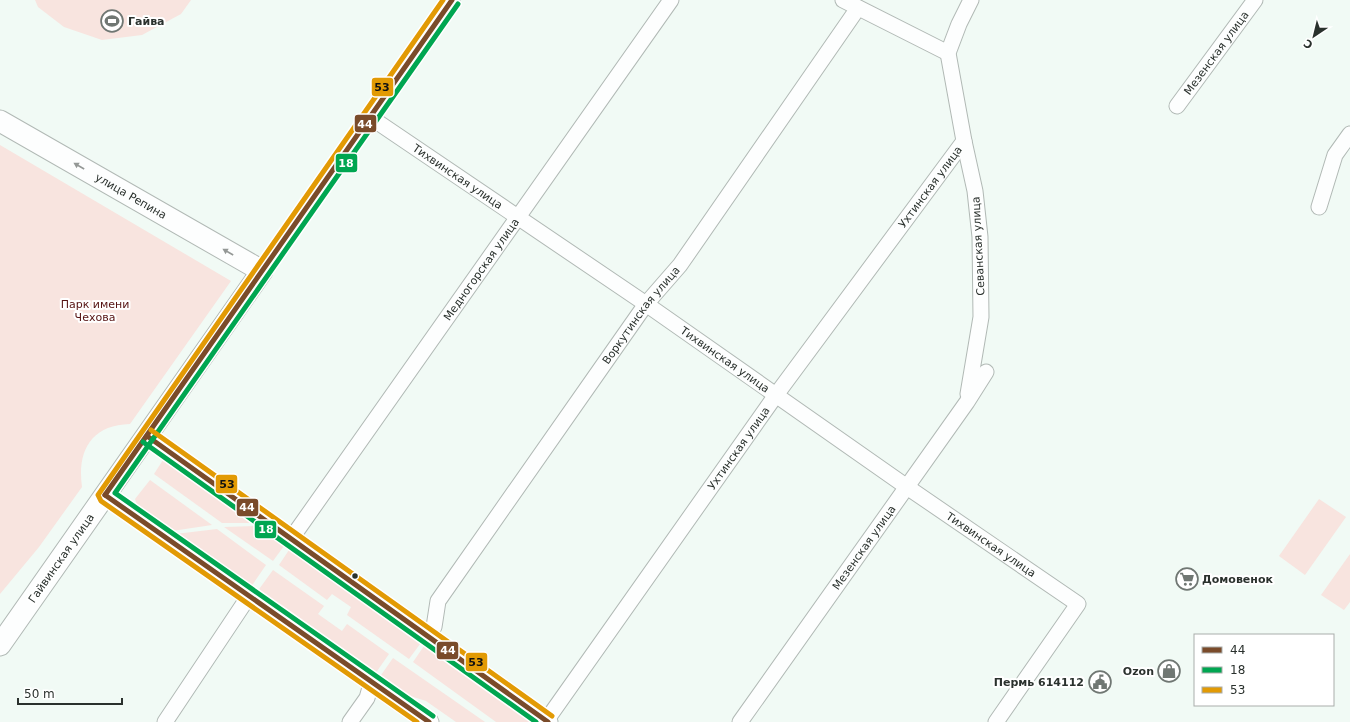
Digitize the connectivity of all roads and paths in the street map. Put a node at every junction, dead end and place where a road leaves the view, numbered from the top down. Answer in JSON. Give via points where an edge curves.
{"nodes":[{"id":1,"x":452,"y":0,"type":"edge"},
{"id":2,"x":672,"y":0,"type":"edge"},
{"id":3,"x":843,"y":0,"type":"edge"},
{"id":4,"x":972,"y":0,"type":"edge"},
{"id":5,"x":1255,"y":0,"type":"edge"},
{"id":6,"x":858,"y":8,"type":"junction"},
{"id":7,"x":948,"y":53,"type":"junction"},
{"id":8,"x":1177,"y":106,"type":"dead end"},
{"id":9,"x":370,"y":117,"type":"junction"},
{"id":10,"x":0,"y":121,"type":"edge"},
{"id":11,"x":1350,"y":134,"type":"edge"},
{"id":12,"x":964,"y":141,"type":"junction"},
{"id":13,"x":1319,"y":207,"type":"dead end"},
{"id":14,"x":517,"y":217,"type":"junction"},
{"id":15,"x":262,"y":271,"type":"junction"},
{"id":16,"x":646,"y":304,"type":"junction"},
{"id":17,"x":986,"y":372,"type":"dead end"},
{"id":18,"x":776,"y":395,"type":"junction"},
{"id":19,"x":967,"y":402,"type":"junction"},
{"id":20,"x":146,"y":436,"type":"junction"},
{"id":21,"x":907,"y":487,"type":"junction"},
{"id":22,"x":105,"y":495,"type":"junction"},
{"id":23,"x":291,"y":539,"type":"junction"},
{"id":24,"x":249,"y":596,"type":"junction"},
{"id":25,"x":434,"y":627,"type":"dead end"},
{"id":26,"x":0,"y":645,"type":"edge"},
{"id":27,"x":369,"y":691,"type":"dead end"},
{"id":28,"x":547,"y":721,"type":"edge"},
{"id":29,"x":165,"y":722,"type":"edge"},
{"id":30,"x":350,"y":722,"type":"edge"},
{"id":31,"x":429,"y":722,"type":"edge"},
{"id":32,"x":740,"y":722,"type":"edge"},
{"id":33,"x":996,"y":722,"type":"edge"}],
"edges":[{"from":1,"to":9,"type":"street","name":"Гайвинская улица"},
{"from":2,"to":14,"type":"street","name":"Медногорская улица"},
{"from":3,"to":6,"type":"street"},
{"from":4,"to":7,"type":"street"},
{"from":5,"to":8,"type":"street","name":"Мезенская улица"},
{"from":6,"to":7,"type":"street"},
{"from":6,"to":16,"type":"street","name":"Воркутинская улица","via":[[680,265]]},
{"from":7,"to":12,"type":"street","name":"Севанская улица"},
{"from":9,"to":14,"type":"street","name":"Тихвинская улица"},
{"from":9,"to":15,"type":"street","name":"Гайвинская улица"},
{"from":15,"to":10,"type":"main road","name":"улица Репина","one_way":true},
{"from":11,"to":13,"type":"street","via":[[1335,156]]},
{"from":12,"to":18,"type":"street","name":"Ухтинская улица"},
{"from":12,"to":19,"type":"street","name":"Севанская улица","via":[[975,191],[981,282],[981,317]]},
{"from":14,"to":16,"type":"street","name":"Тихвинская улица"},
{"from":14,"to":23,"type":"street","name":"Медногорская улица"},
{"from":15,"to":20,"type":"main road","name":"Гайвинская улица"},
{"from":16,"to":18,"type":"street","name":"Тихвинская улица"},
{"from":16,"to":25,"type":"street","name":"Воркутинская улица","via":[[438,601]]},
{"from":17,"to":19,"type":"street","name":"Мезенская улица"},
{"from":18,"to":21,"type":"street","name":"Тихвинская улица"},
{"from":18,"to":28,"type":"street","name":"Ухтинская улица"},
{"from":19,"to":21,"type":"street","name":"Мезенская улица"},
{"from":20,"to":22,"type":"main road","name":"Гайвинская улица"},
{"from":20,"to":23,"type":"street"},
{"from":21,"to":32,"type":"street","name":"Мезенская улица"},
{"from":21,"to":33,"type":"street","name":"Тихвинская улица","via":[[1078,604]]},
{"from":22,"to":24,"type":"street"},
{"from":22,"to":26,"type":"main road","name":"Гайвинская улица"},
{"from":23,"to":28,"type":"street"},
{"from":24,"to":29,"type":"street"},
{"from":24,"to":31,"type":"street"},
{"from":27,"to":30,"type":"street"}]}
